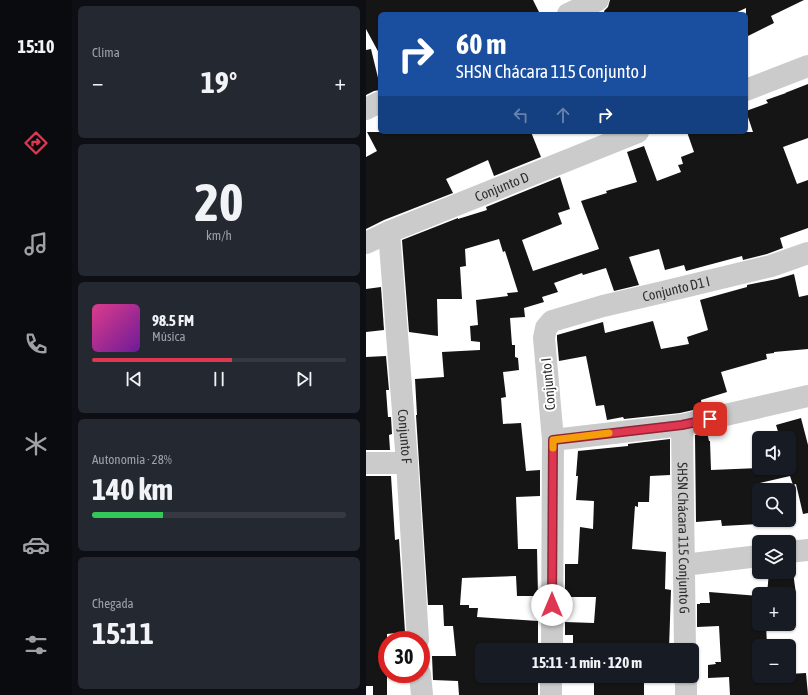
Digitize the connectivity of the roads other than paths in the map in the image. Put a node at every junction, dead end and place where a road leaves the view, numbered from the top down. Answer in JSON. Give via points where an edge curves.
{"nodes":[{"id":1,"x":598,"y":0,"type":"edge"},
{"id":2,"x":572,"y":12,"type":"edge"},
{"id":3,"x":808,"y":66,"type":"edge"},
{"id":4,"x":748,"y":89,"type":"edge"},
{"id":5,"x":378,"y":103,"type":"edge"},
{"id":6,"x":366,"y":109,"type":"edge"},
{"id":7,"x":633,"y":134,"type":"edge"},
{"id":8,"x":390,"y":232,"type":"junction"},
{"id":9,"x":366,"y":243,"type":"edge"},
{"id":10,"x":808,"y":253,"type":"edge"},
{"id":11,"x":546,"y":328,"type":"joint"},
{"id":12,"x":808,"y":396,"type":"edge"},
{"id":13,"x":682,"y":425,"type":"junction"},
{"id":14,"x":553,"y":440,"type":"junction"},
{"id":15,"x":366,"y":463,"type":"edge"},
{"id":16,"x":407,"y":463,"type":"junction"},
{"id":17,"x":808,"y":550,"type":"edge"},
{"id":18,"x":796,"y":551,"type":"edge"},
{"id":19,"x":752,"y":557,"type":"edge"},
{"id":20,"x":684,"y":565,"type":"junction"},
{"id":21,"x":417,"y":631,"type":"edge"},
{"id":22,"x":552,"y":643,"type":"edge"},
{"id":23,"x":685,"y":643,"type":"edge"},
{"id":24,"x":421,"y":683,"type":"edge"},
{"id":25,"x":552,"y":683,"type":"edge"},
{"id":26,"x":686,"y":683,"type":"edge"},
{"id":27,"x":422,"y":695,"type":"edge"},
{"id":28,"x":551,"y":695,"type":"edge"},
{"id":29,"x":686,"y":695,"type":"edge"}],
"edges":[{"from":1,"to":2,"type":"street"},
{"from":3,"to":4,"type":"street"},
{"from":5,"to":6,"type":"street"},
{"from":7,"to":8,"type":"street","name":"Conjunto D"},
{"from":8,"to":9,"type":"street","name":"Conjunto D"},
{"from":8,"to":16,"type":"street","name":"Conjunto F"},
{"from":10,"to":11,"type":"street","name":"Conjunto D1 I","via":[[771,266],[603,306],[552,321]]},
{"from":11,"to":14,"type":"street","name":"Conjunto I","via":[[544,338]]},
{"from":12,"to":13,"type":"street"},
{"from":13,"to":14,"type":"street"},
{"from":13,"to":20,"type":"street","name":"SHSN Chácara 115 Conjunto G"},
{"from":14,"to":22,"type":"street","name":"Conjunto I"},
{"from":15,"to":16,"type":"street"},
{"from":16,"to":21,"type":"street","name":"Conjunto F"},
{"from":17,"to":18,"type":"street"},
{"from":19,"to":20,"type":"street"},
{"from":20,"to":23,"type":"street","name":"SHSN Chácara 115 Conjunto G"},
{"from":24,"to":27,"type":"street"},
{"from":25,"to":28,"type":"street"},
{"from":26,"to":29,"type":"street"}]}
